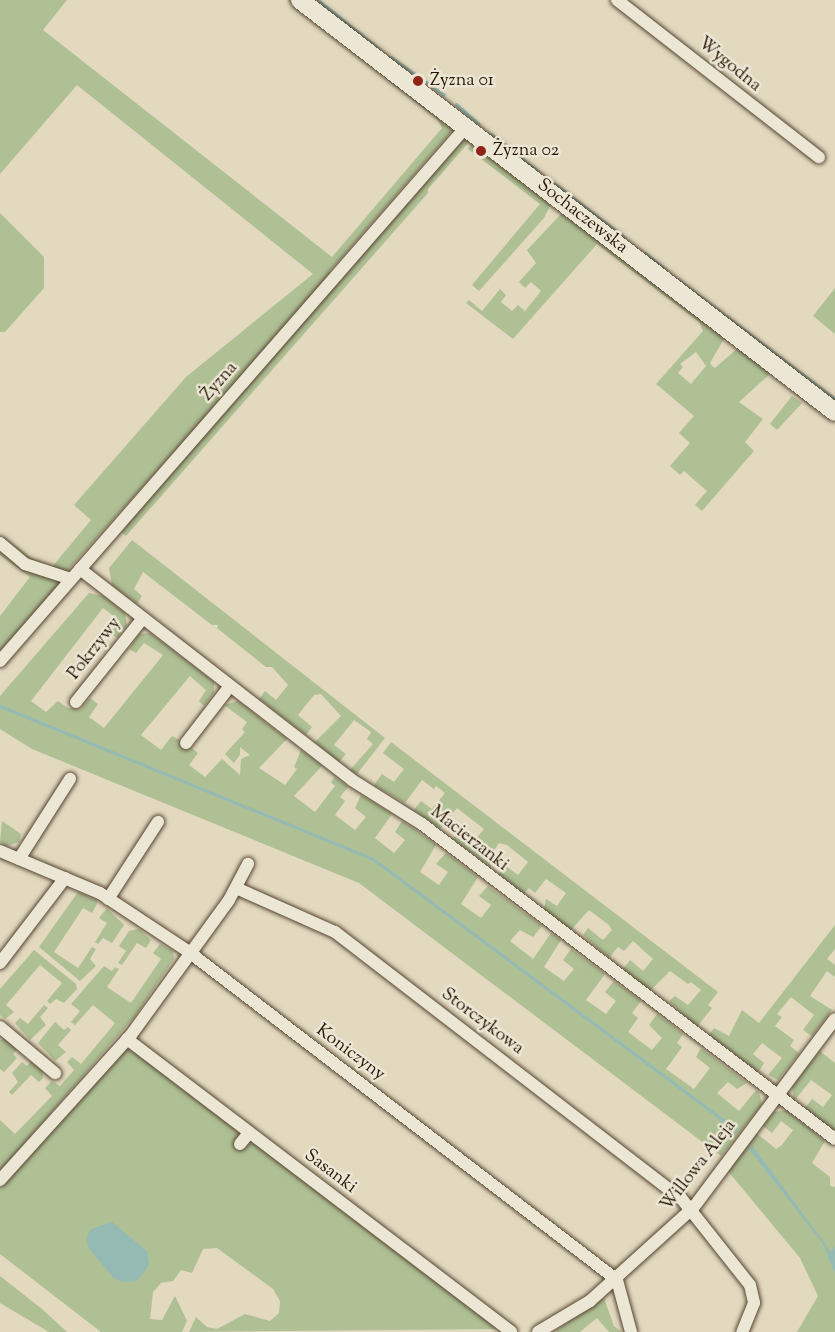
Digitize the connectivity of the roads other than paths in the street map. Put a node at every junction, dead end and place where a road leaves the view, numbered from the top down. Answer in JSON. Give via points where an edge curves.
{"nodes":[{"id":1,"x":300,"y":0,"type":"edge"},
{"id":2,"x":617,"y":0,"type":"edge"},
{"id":3,"x":466,"y":127,"type":"junction"},
{"id":4,"x":819,"y":157,"type":"dead end"},
{"id":5,"x":835,"y":412,"type":"edge"},
{"id":6,"x":0,"y":543,"type":"edge"},
{"id":7,"x":80,"y":569,"type":"junction"},
{"id":8,"x":71,"y":579,"type":"junction"},
{"id":9,"x":143,"y":618,"type":"junction"},
{"id":10,"x":0,"y":661,"type":"edge"},
{"id":11,"x":230,"y":686,"type":"junction"},
{"id":12,"x":76,"y":702,"type":"dead end"},
{"id":13,"x":186,"y":743,"type":"dead end"},
{"id":14,"x":70,"y":779,"type":"dead end"},
{"id":15,"x":159,"y":822,"type":"dead end"},
{"id":16,"x":0,"y":851,"type":"edge"},
{"id":17,"x":19,"y":859,"type":"junction"},
{"id":18,"x":248,"y":864,"type":"dead end"},
{"id":19,"x":65,"y":878,"type":"junction"},
{"id":20,"x":236,"y":888,"type":"junction"},
{"id":21,"x":108,"y":899,"type":"junction"},
{"id":22,"x":189,"y":952,"type":"junction"},
{"id":23,"x":0,"y":963,"type":"edge"},
{"id":24,"x":835,"y":1019,"type":"edge"},
{"id":25,"x":0,"y":1027,"type":"edge"},
{"id":26,"x":127,"y":1040,"type":"junction"},
{"id":27,"x":55,"y":1073,"type":"dead end"},
{"id":28,"x":777,"y":1094,"type":"junction"},
{"id":29,"x":249,"y":1133,"type":"junction"},
{"id":30,"x":835,"y":1140,"type":"edge"},
{"id":31,"x":240,"y":1144,"type":"dead end"},
{"id":32,"x":0,"y":1180,"type":"edge"},
{"id":33,"x":693,"y":1208,"type":"junction"},
{"id":34,"x":617,"y":1280,"type":"junction"},
{"id":35,"x":511,"y":1332,"type":"edge"},
{"id":36,"x":538,"y":1332,"type":"edge"},
{"id":37,"x":631,"y":1332,"type":"edge"},
{"id":38,"x":742,"y":1332,"type":"edge"}],
"edges":[{"from":1,"to":3,"type":"street","name":"Sochaczewska"},
{"from":2,"to":4,"type":"street","name":"Wygodna"},
{"from":3,"to":5,"type":"street","name":"Sochaczewska"},
{"from":3,"to":7,"type":"street","name":"Żyzna"},
{"from":6,"to":8,"type":"street","via":[[25,564]]},
{"from":7,"to":8,"type":"street","name":"Żyzna"},
{"from":7,"to":9,"type":"street","name":"Macierzanki"},
{"from":8,"to":10,"type":"street","name":"Żyzna"},
{"from":9,"to":11,"type":"street","name":"Macierzanki"},
{"from":9,"to":12,"type":"street","name":"Pokrzywy"},
{"from":11,"to":13,"type":"street"},
{"from":11,"to":28,"type":"street","name":"Macierzanki","via":[[352,780],[422,824]]},
{"from":14,"to":17,"type":"street"},
{"from":15,"to":21,"type":"street"},
{"from":16,"to":17,"type":"street","name":"Koniczyny"},
{"from":17,"to":19,"type":"street","name":"Koniczyny"},
{"from":18,"to":20,"type":"street"},
{"from":19,"to":21,"type":"street","name":"Koniczyny"},
{"from":19,"to":23,"type":"street"},
{"from":20,"to":22,"type":"street"},
{"from":20,"to":33,"type":"street","name":"Storczykowa","via":[[335,932]]},
{"from":21,"to":22,"type":"street","name":"Koniczyny"},
{"from":22,"to":26,"type":"street"},
{"from":22,"to":34,"type":"street","name":"Koniczyny"},
{"from":24,"to":28,"type":"street","name":"Willowa Aleja"},
{"from":25,"to":27,"type":"street"},
{"from":26,"to":29,"type":"street","name":"Sasanki"},
{"from":26,"to":32,"type":"street"},
{"from":28,"to":30,"type":"street","name":"Macierzanki"},
{"from":28,"to":33,"type":"street","name":"Willowa Aleja"},
{"from":29,"to":31,"type":"street"},
{"from":29,"to":35,"type":"street","name":"Sasanki"},
{"from":33,"to":34,"type":"street","name":"Willowa Aleja"},
{"from":33,"to":38,"type":"street","name":"Storczykowa","via":[[750,1285],[754,1303]]},
{"from":34,"to":36,"type":"street","name":"Willowa Aleja"},
{"from":34,"to":37,"type":"street"}]}
